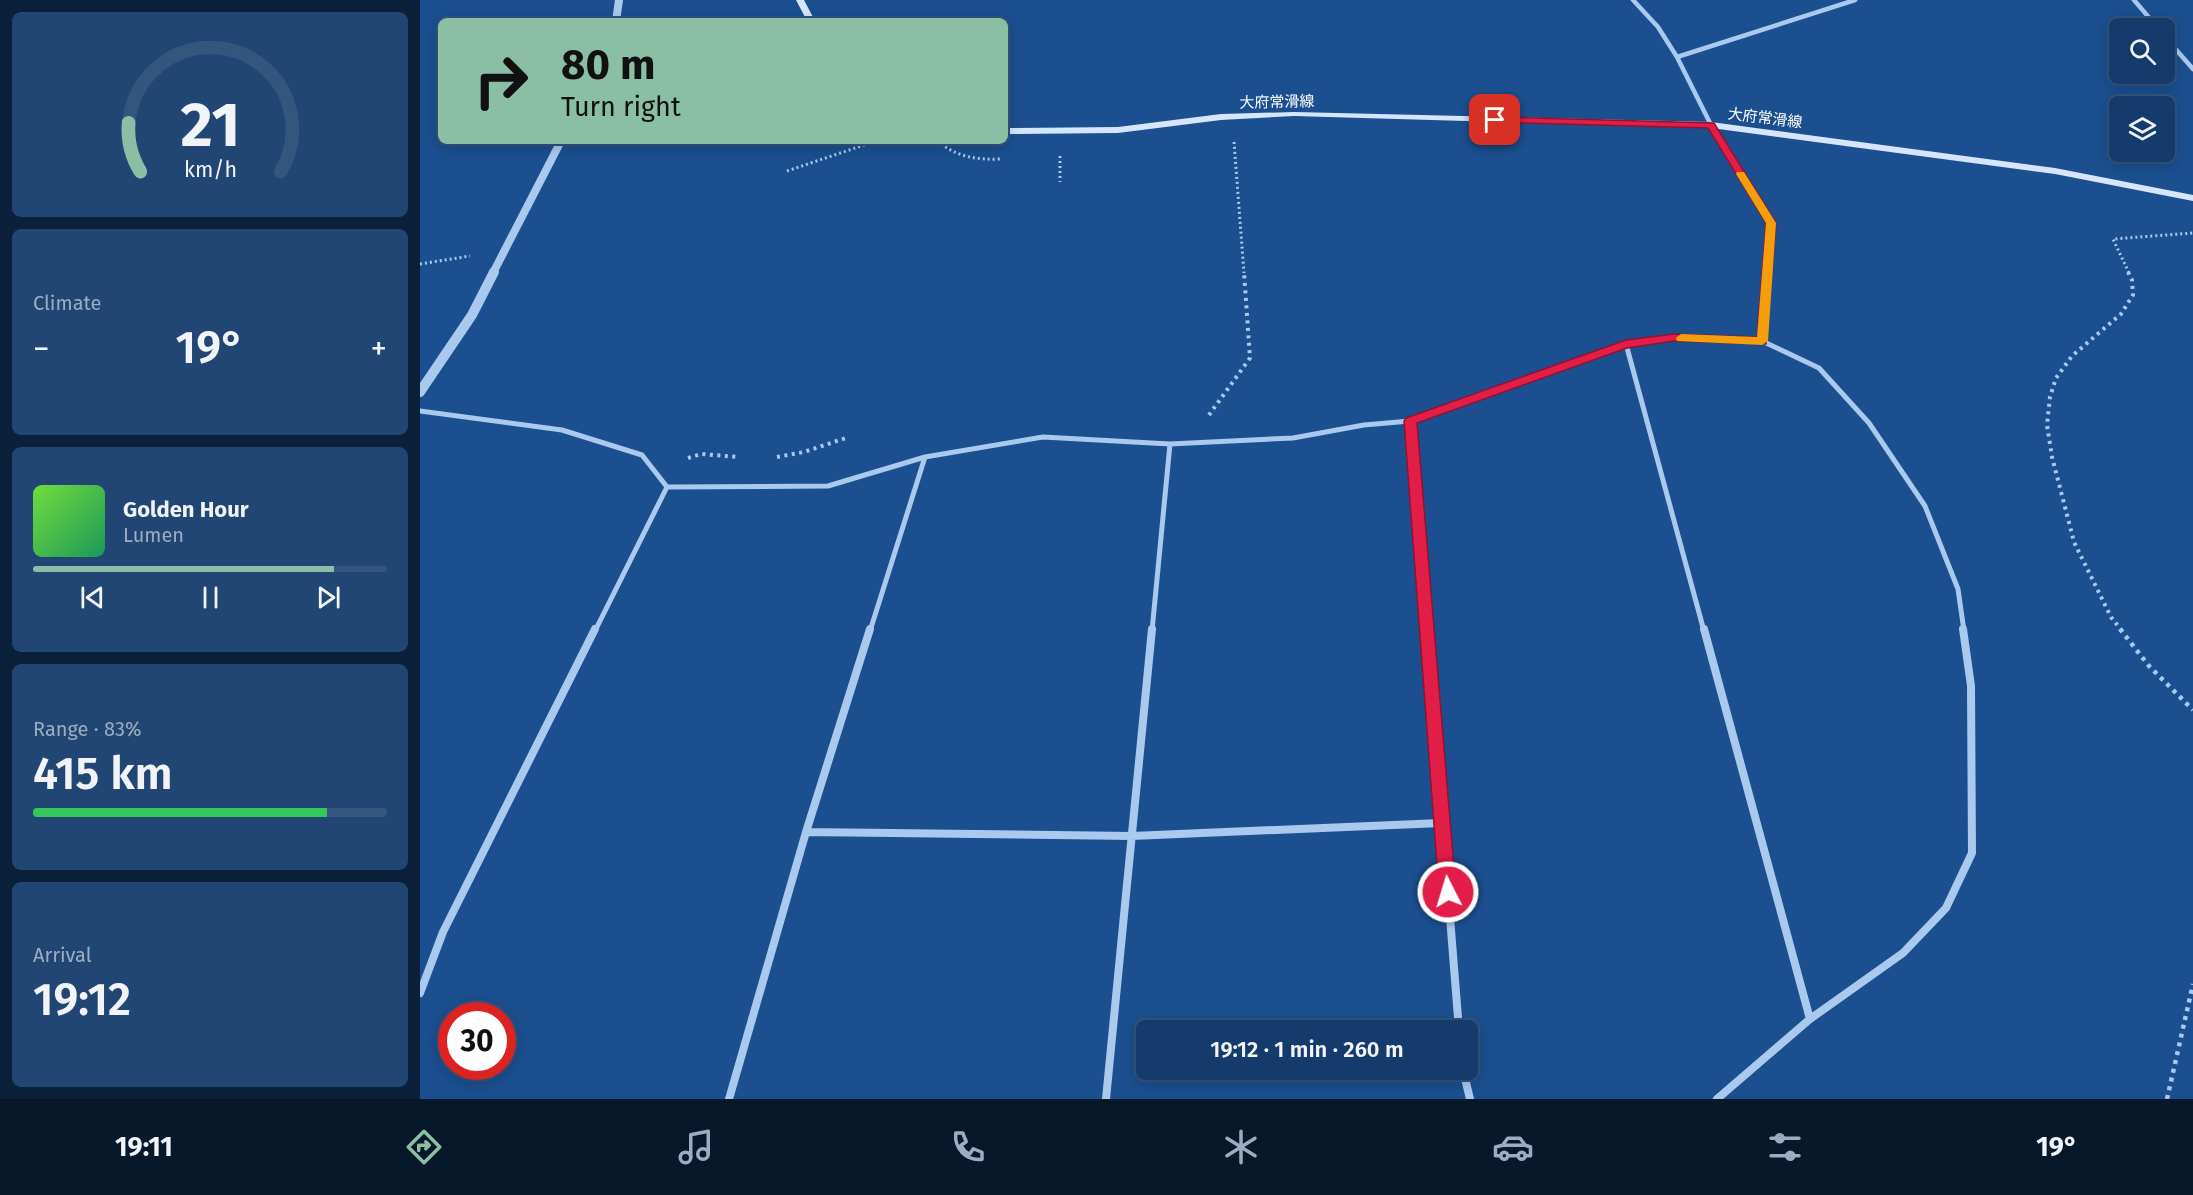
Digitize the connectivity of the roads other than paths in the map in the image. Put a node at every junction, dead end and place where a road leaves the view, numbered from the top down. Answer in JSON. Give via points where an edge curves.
{"nodes":[{"id":1,"x":619,"y":0,"type":"edge"},
{"id":2,"x":800,"y":0,"type":"edge"},
{"id":3,"x":1633,"y":0,"type":"edge"},
{"id":4,"x":1855,"y":0,"type":"edge"},
{"id":5,"x":2134,"y":0,"type":"edge"},
{"id":6,"x":616,"y":18,"type":"edge"},
{"id":7,"x":810,"y":18,"type":"edge"},
{"id":8,"x":2149,"y":18,"type":"edge"},
{"id":9,"x":2175,"y":49,"type":"edge"},
{"id":10,"x":1677,"y":57,"type":"junction"},
{"id":11,"x":2193,"y":69,"type":"edge"},
{"id":12,"x":1711,"y":125,"type":"junction"},
{"id":13,"x":1008,"y":131,"type":"edge"},
{"id":14,"x":560,"y":144,"type":"edge"},
{"id":15,"x":2193,"y":198,"type":"edge"},
{"id":16,"x":1762,"y":341,"type":"junction"},
{"id":17,"x":1626,"y":344,"type":"junction"},
{"id":18,"x":420,"y":392,"type":"edge"},
{"id":19,"x":420,"y":411,"type":"edge"},
{"id":20,"x":1410,"y":421,"type":"junction"},
{"id":21,"x":1170,"y":444,"type":"junction"},
{"id":22,"x":925,"y":457,"type":"junction"},
{"id":23,"x":667,"y":487,"type":"junction"},
{"id":24,"x":1442,"y":823,"type":"junction"},
{"id":25,"x":806,"y":832,"type":"junction"},
{"id":26,"x":1132,"y":836,"type":"junction"},
{"id":27,"x":420,"y":993,"type":"edge"},
{"id":28,"x":1810,"y":1019,"type":"junction"},
{"id":29,"x":1459,"y":1020,"type":"edge"},
{"id":30,"x":1465,"y":1080,"type":"edge"},
{"id":31,"x":729,"y":1099,"type":"edge"},
{"id":32,"x":1106,"y":1099,"type":"edge"},
{"id":33,"x":1470,"y":1099,"type":"edge"},
{"id":34,"x":1717,"y":1099,"type":"edge"}],
"edges":[{"from":1,"to":6,"type":"street"},
{"from":2,"to":7,"type":"main road"},
{"from":3,"to":10,"type":"street","via":[[1658,27]]},
{"from":4,"to":10,"type":"street"},
{"from":5,"to":8,"type":"street"},
{"from":9,"to":11,"type":"street"},
{"from":10,"to":12,"type":"street"},
{"from":12,"to":13,"type":"main road","name":"大府常滑線","via":[[1294,114],[1118,130]]},
{"from":12,"to":15,"type":"main road","name":"大府常滑線","via":[[2055,171]]},
{"from":12,"to":16,"type":"street","via":[[1771,223]]},
{"from":14,"to":18,"type":"street","via":[[472,315]]},
{"from":16,"to":17,"type":"street","via":[[1674,338]]},
{"from":16,"to":28,"type":"street","via":[[1819,368],[1869,423],[1925,506],[1958,589],[1971,686],[1972,853],[1946,908],[1903,953]]},
{"from":17,"to":20,"type":"street"},
{"from":17,"to":28,"type":"street"},
{"from":19,"to":23,"type":"street","via":[[562,430],[642,455]]},
{"from":20,"to":21,"type":"street","via":[[1293,438]]},
{"from":20,"to":24,"type":"street"},
{"from":21,"to":22,"type":"street","via":[[1043,437]]},
{"from":21,"to":26,"type":"street"},
{"from":22,"to":23,"type":"street","via":[[828,486]]},
{"from":22,"to":25,"type":"street"},
{"from":23,"to":27,"type":"street","via":[[443,932]]},
{"from":24,"to":26,"type":"street"},
{"from":24,"to":29,"type":"street"},
{"from":25,"to":26,"type":"street"},
{"from":25,"to":31,"type":"street"},
{"from":26,"to":32,"type":"street"},
{"from":28,"to":34,"type":"street"},
{"from":30,"to":33,"type":"street"}]}
